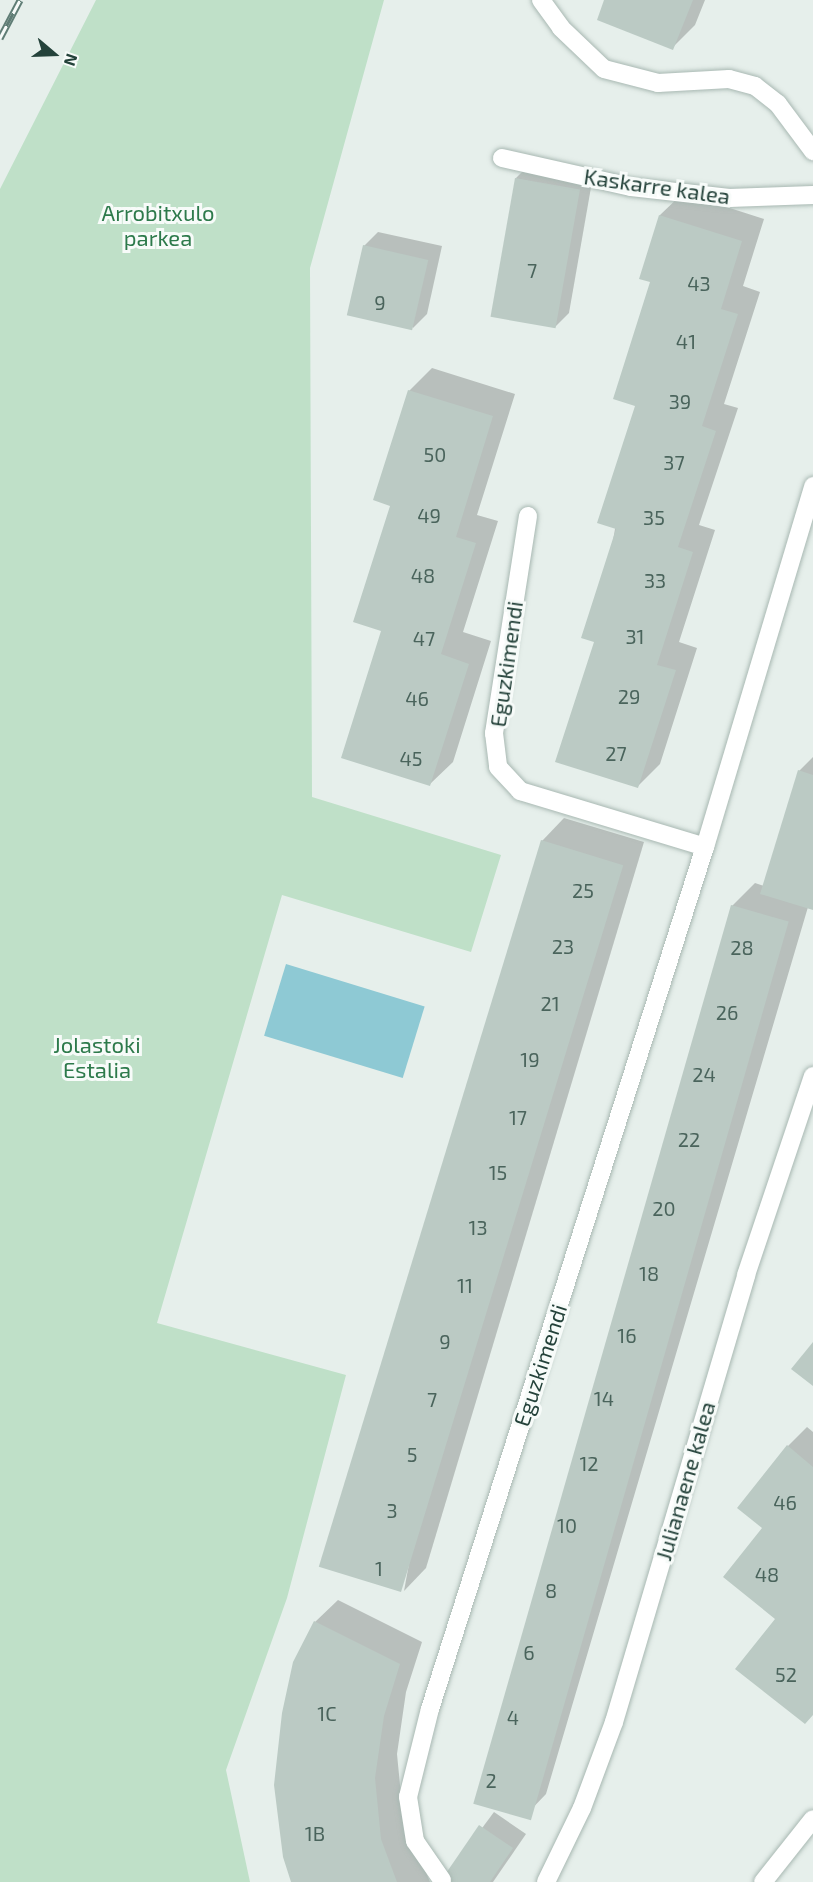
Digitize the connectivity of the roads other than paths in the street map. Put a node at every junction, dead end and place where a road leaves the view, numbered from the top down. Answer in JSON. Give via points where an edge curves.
{"nodes":[{"id":1,"x":541,"y":0,"type":"edge"},
{"id":2,"x":813,"y":151,"type":"edge"},
{"id":3,"x":502,"y":158,"type":"dead end"},
{"id":4,"x":813,"y":195,"type":"edge"},
{"id":5,"x":813,"y":486,"type":"edge"},
{"id":6,"x":528,"y":516,"type":"dead end"},
{"id":7,"x":705,"y":847,"type":"junction"},
{"id":8,"x":813,"y":1076,"type":"edge"},
{"id":9,"x":813,"y":1818,"type":"edge"},
{"id":10,"x":442,"y":1880,"type":"dead end"},
{"id":11,"x":546,"y":1882,"type":"edge"},
{"id":12,"x":763,"y":1882,"type":"edge"}],
"edges":[{"from":1,"to":2,"type":"street","via":[[561,28],[604,69],[658,83],[729,79],[755,86],[778,104]]},
{"from":3,"to":4,"type":"street","name":"Kaskarre kalea","via":[[632,187],[729,198]]},
{"from":5,"to":7,"type":"street","name":"Eguzkimendi"},
{"from":6,"to":7,"type":"street","name":"Eguzkimendi","via":[[495,733],[498,767],[520,791]]},
{"from":7,"to":10,"type":"street","name":"Eguzkimendi","via":[[430,1709],[408,1797],[414,1841]]},
{"from":8,"to":11,"type":"street","name":"Julianaene kalea","via":[[746,1275],[614,1722],[582,1808]]},
{"from":9,"to":12,"type":"street"}]}
